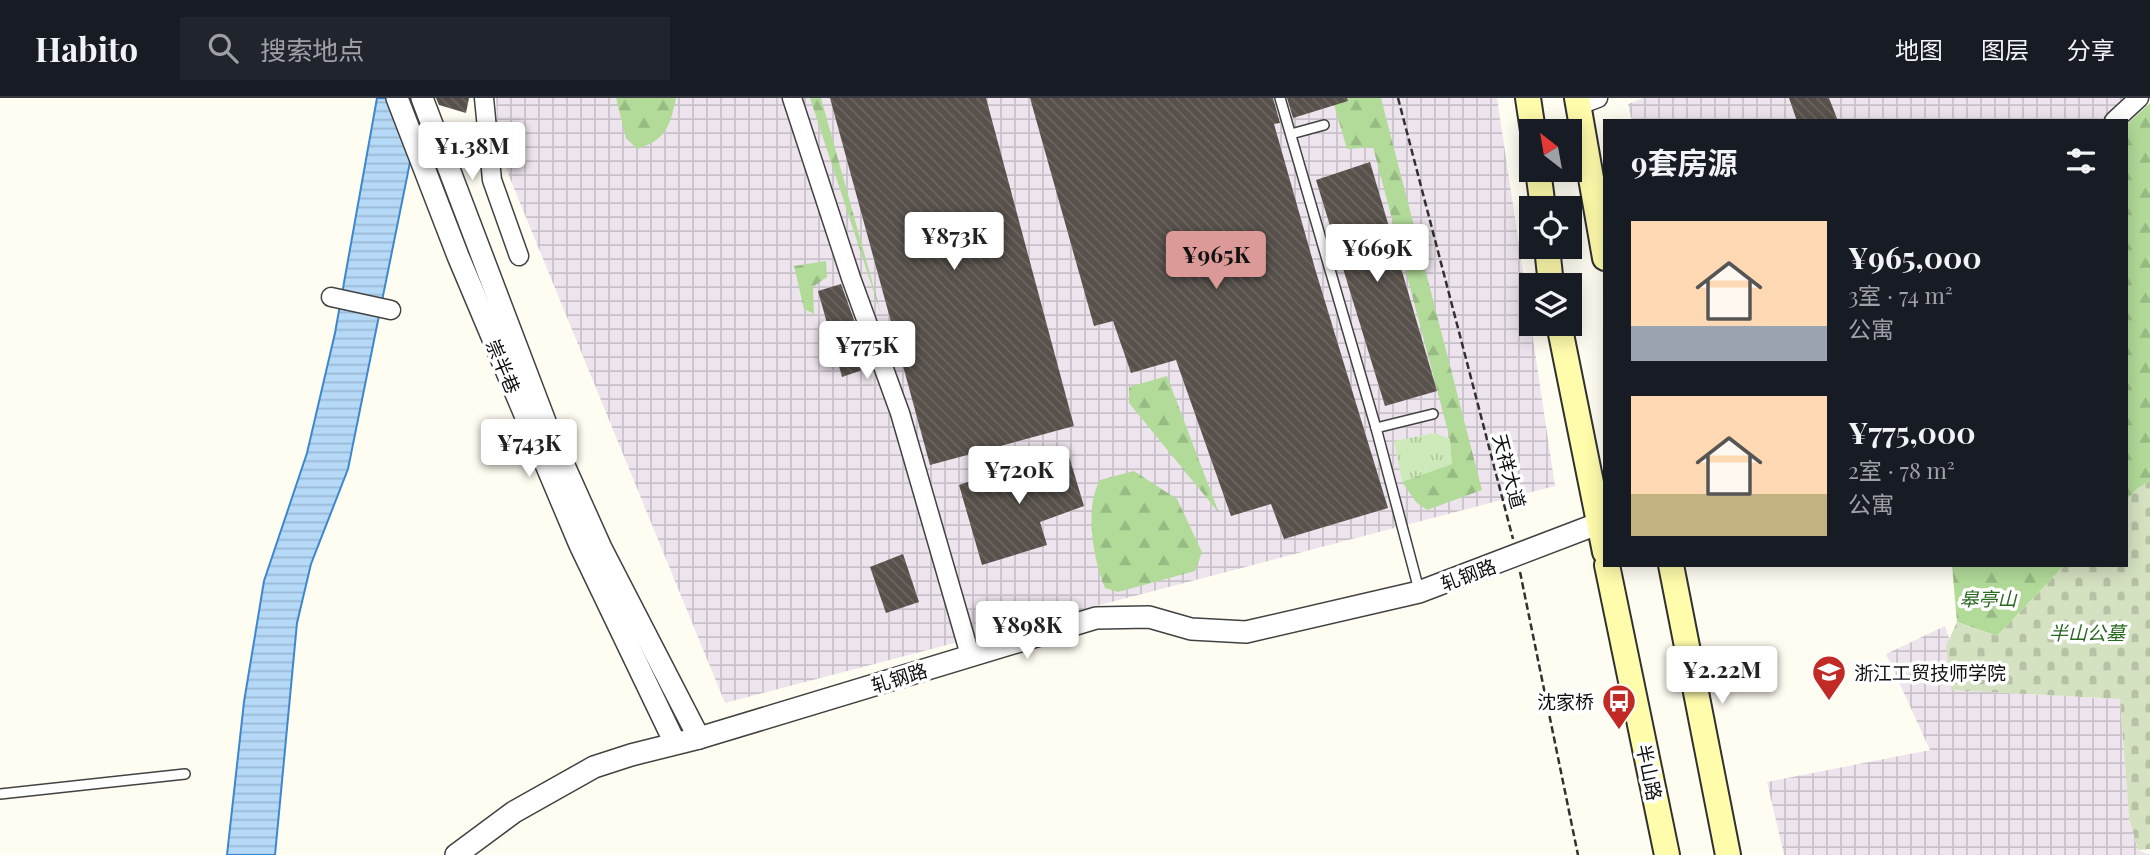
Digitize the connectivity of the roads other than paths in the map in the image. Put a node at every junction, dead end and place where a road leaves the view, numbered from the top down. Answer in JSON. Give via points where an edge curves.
{"nodes":[{"id":1,"x":397,"y":98,"type":"edge"},
{"id":2,"x":422,"y":98,"type":"edge"},
{"id":3,"x":484,"y":98,"type":"edge"},
{"id":4,"x":792,"y":98,"type":"edge"},
{"id":5,"x":1280,"y":98,"type":"edge"},
{"id":6,"x":1528,"y":98,"type":"edge"},
{"id":7,"x":2139,"y":98,"type":"edge"},
{"id":8,"x":1585,"y":100,"type":"edge"},
{"id":9,"x":1532,"y":119,"type":"edge"},
{"id":10,"x":2116,"y":119,"type":"edge"},
{"id":11,"x":1324,"y":125,"type":"dead end"},
{"id":12,"x":1291,"y":134,"type":"junction"},
{"id":13,"x":1603,"y":242,"type":"edge"},
{"id":14,"x":519,"y":256,"type":"dead end"},
{"id":15,"x":331,"y":297,"type":"dead end"},
{"id":16,"x":391,"y":310,"type":"dead end"},
{"id":17,"x":1562,"y":336,"type":"edge"},
{"id":18,"x":1433,"y":415,"type":"dead end"},
{"id":19,"x":1376,"y":428,"type":"junction"},
{"id":20,"x":1602,"y":522,"type":"edge"},
{"id":21,"x":1607,"y":567,"type":"edge"},
{"id":22,"x":1671,"y":567,"type":"edge"},
{"id":23,"x":1419,"y":592,"type":"junction"},
{"id":24,"x":970,"y":655,"type":"junction"},
{"id":25,"x":699,"y":738,"type":"junction"},
{"id":26,"x":674,"y":743,"type":"junction"},
{"id":27,"x":186,"y":774,"type":"dead end"},
{"id":28,"x":0,"y":794,"type":"edge"},
{"id":29,"x":456,"y":855,"type":"edge"},
{"id":30,"x":1667,"y":855,"type":"edge"},
{"id":31,"x":1728,"y":855,"type":"edge"}],
"edges":[{"from":1,"to":26,"type":"street","name":"崇半巷","via":[[580,545]]},
{"from":2,"to":25,"type":"street","name":"崇半巷","via":[[553,443],[616,579]]},
{"from":3,"to":14,"type":"street","via":[[492,180]]},
{"from":4,"to":24,"type":"street","via":[[912,452]]},
{"from":5,"to":12,"type":"lane"},
{"from":6,"to":9,"type":"main road"},
{"from":7,"to":10,"type":"street"},
{"from":8,"to":13,"type":"main road"},
{"from":11,"to":12,"type":"lane"},
{"from":12,"to":19,"type":"lane"},
{"from":15,"to":16,"type":"street"},
{"from":17,"to":20,"type":"main road"},
{"from":18,"to":19,"type":"lane"},
{"from":19,"to":23,"type":"lane"},
{"from":20,"to":23,"type":"street","name":"轧钢路"},
{"from":21,"to":30,"type":"main road","name":"半山路"},
{"from":22,"to":31,"type":"main road"},
{"from":23,"to":24,"type":"street","name":"轧钢路","via":[[1246,632],[1191,629],[1149,617],[1096,618]]},
{"from":24,"to":25,"type":"street","name":"轧钢路"},
{"from":25,"to":26,"type":"street","name":"轧钢路"},
{"from":26,"to":29,"type":"street","name":"轧钢路","via":[[594,767],[514,812]]},
{"from":27,"to":28,"type":"lane"}]}
